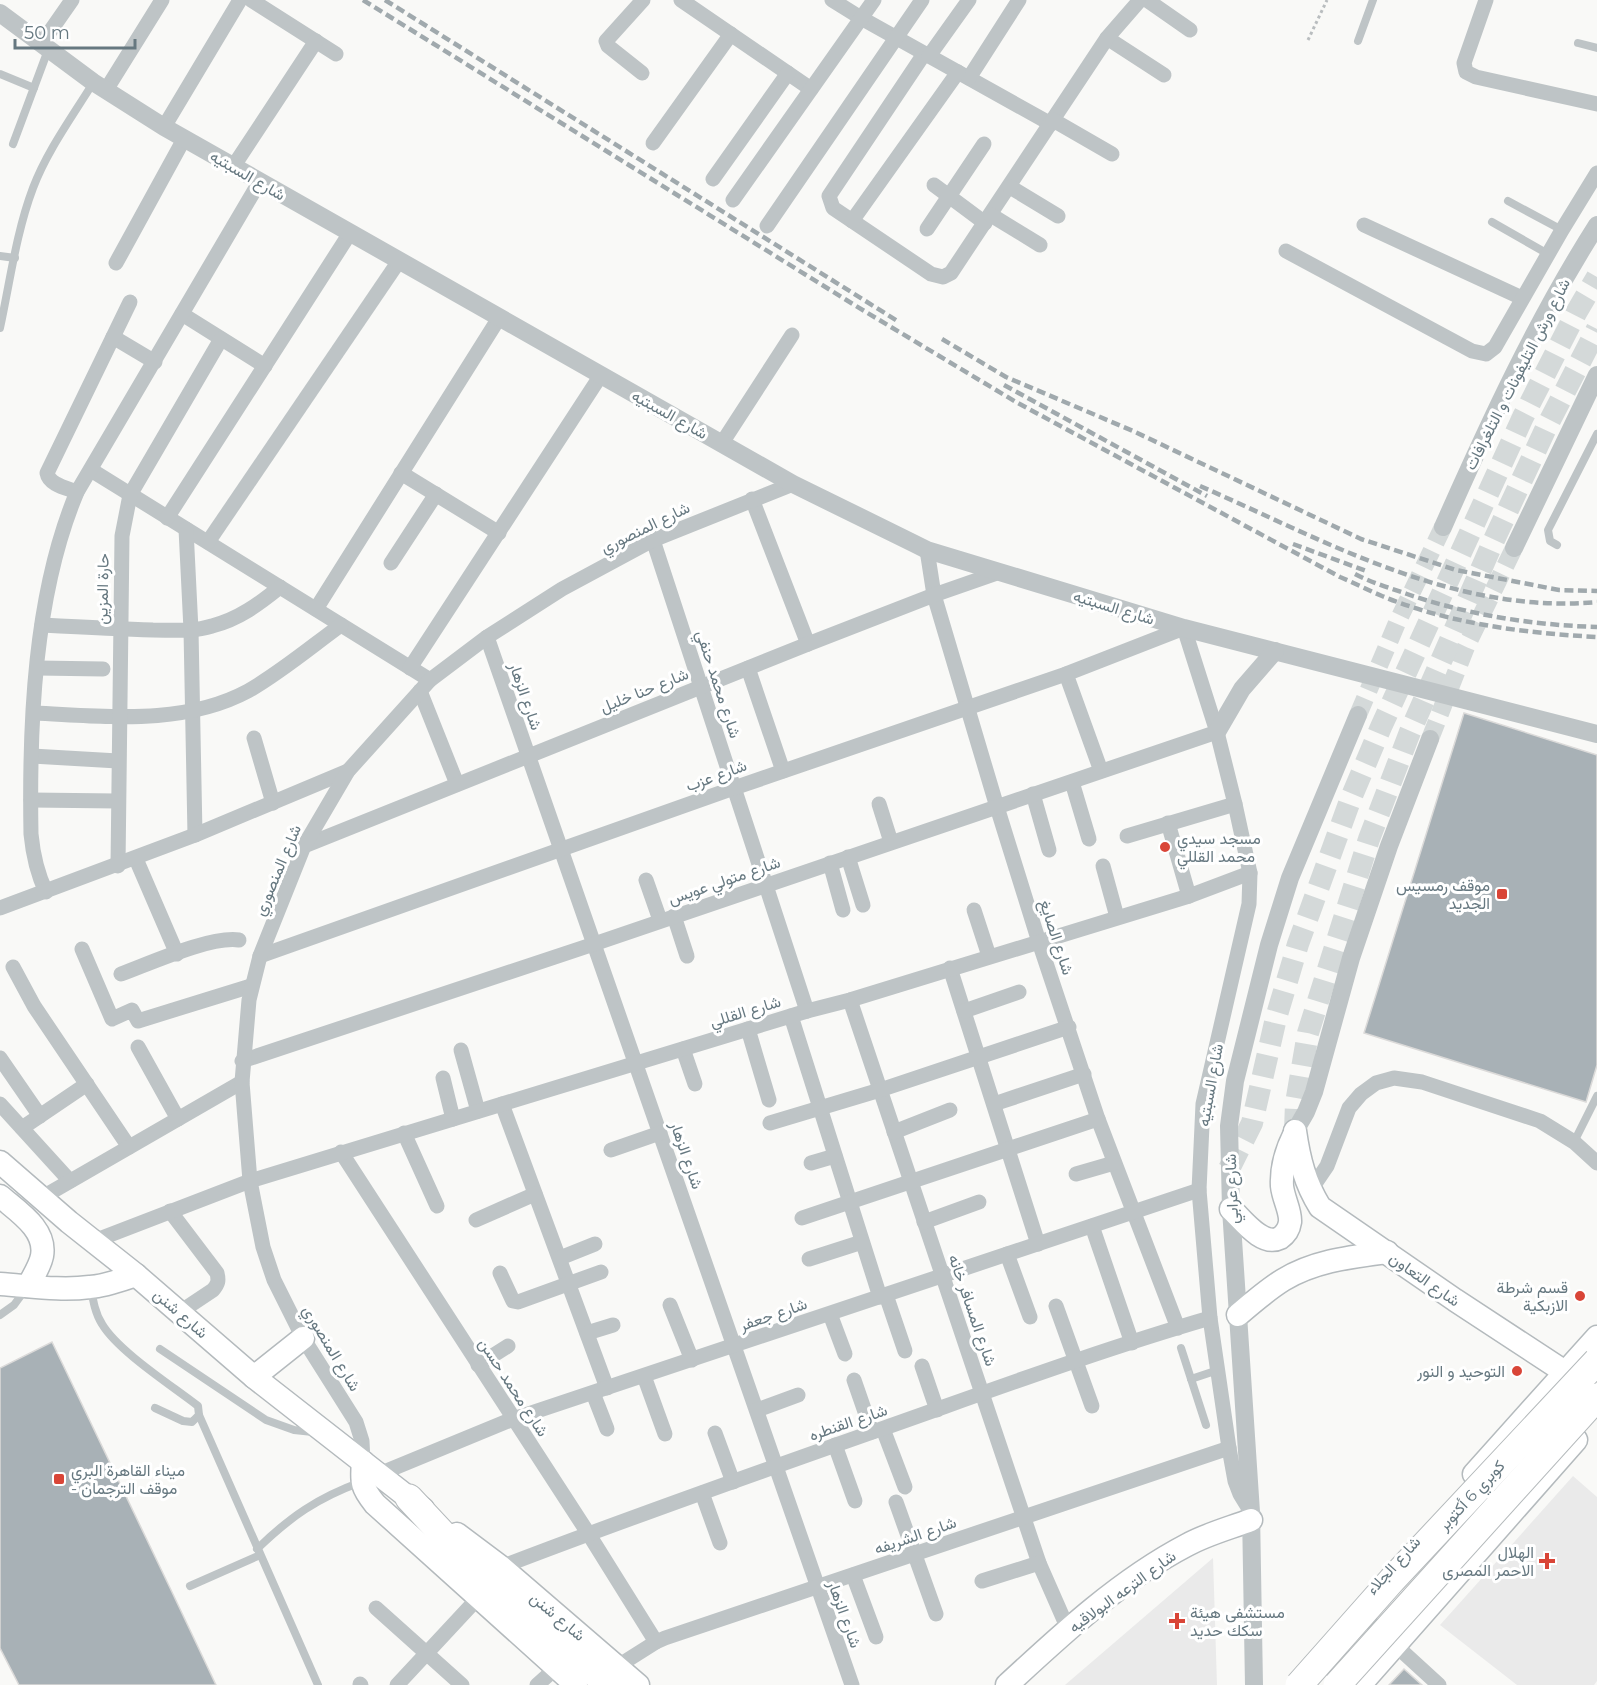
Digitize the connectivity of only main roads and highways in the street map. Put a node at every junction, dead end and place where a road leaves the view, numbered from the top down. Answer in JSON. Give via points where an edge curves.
{"nodes":[{"id":1,"x":0,"y":1162,"type":"edge"},
{"id":2,"x":0,"y":1196,"type":"edge"},
{"id":3,"x":1231,"y":1209,"type":"road end"},
{"id":4,"x":69,"y":1222,"type":"junction"},
{"id":5,"x":43,"y":1245,"type":"junction"},
{"id":6,"x":1387,"y":1252,"type":"junction"},
{"id":7,"x":136,"y":1275,"type":"junction"},
{"id":8,"x":0,"y":1284,"type":"edge"},
{"id":9,"x":28,"y":1286,"type":"junction"},
{"id":10,"x":1238,"y":1315,"type":"road end"},
{"id":11,"x":1597,"y":1337,"type":"edge"},
{"id":12,"x":303,"y":1338,"type":"road end"},
{"id":13,"x":1597,"y":1361,"type":"edge"},
{"id":14,"x":1565,"y":1371,"type":"junction"},
{"id":15,"x":254,"y":1377,"type":"junction"},
{"id":16,"x":1597,"y":1396,"type":"edge"},
{"id":17,"x":1597,"y":1416,"type":"edge"},
{"id":18,"x":368,"y":1473,"type":"junction"},
{"id":19,"x":409,"y":1498,"type":"joint"},
{"id":20,"x":1251,"y":1516,"type":"road end"},
{"id":21,"x":613,"y":1676,"type":"edge"},
{"id":22,"x":576,"y":1685,"type":"edge"},
{"id":23,"x":638,"y":1685,"type":"edge"},
{"id":24,"x":1007,"y":1685,"type":"edge"},
{"id":25,"x":1284,"y":1685,"type":"edge"},
{"id":26,"x":1299,"y":1685,"type":"edge"},
{"id":27,"x":1337,"y":1685,"type":"edge"},
{"id":28,"x":1360,"y":1685,"type":"edge"}],
"edges":[{"from":1,"to":4,"type":"main road","name":"شارع شنن"},
{"from":2,"to":5,"type":"main road","via":[[27,1218]]},
{"from":3,"to":6,"type":"main road","name":"شارع التعاون","via":[[1268,1240],[1279,1239],[1287,1232],[1290,1221],[1282,1185],[1283,1167],[1295,1131],[1300,1163],[1320,1207]]},
{"from":4,"to":5,"type":"main road"},
{"from":4,"to":7,"type":"main road","name":"شارع شنن"},
{"from":5,"to":9,"type":"main road","via":[[42,1257]]},
{"from":6,"to":10,"type":"main road","via":[[1348,1257],[1304,1270],[1283,1280]]},
{"from":6,"to":14,"type":"main road","name":"شارع التعاون"},
{"from":7,"to":9,"type":"main road","via":[[91,1287]]},
{"from":7,"to":15,"type":"main road","name":"شارع شنن"},
{"from":8,"to":9,"type":"main road"},
{"from":11,"to":14,"type":"main road","name":"شارع الجلاء"},
{"from":12,"to":15,"type":"main road"},
{"from":13,"to":26,"type":"highway","name":"كوبري 6 أكتوبر","bridge":true},
{"from":14,"to":16,"type":"main road","name":"شارع التعاون"},
{"from":14,"to":25,"type":"main road","name":"شارع الجلاء"},
{"from":15,"to":18,"type":"main road","name":"شارع شنن","via":[[324,1432]]},
{"from":16,"to":27,"type":"highway","name":"كوبري 6 أكتوبر","bridge":true},
{"from":17,"to":28,"type":"main road"},
{"from":18,"to":19,"type":"main road","name":"شارع شنن"},
{"from":18,"to":22,"type":"main road","name":"شارع شنن","via":[[366,1493],[375,1504]]},
{"from":19,"to":21,"type":"highway","via":[[430,1522],[489,1567]]},
{"from":20,"to":24,"type":"main road","name":"شارع الترعه البولاقيه","via":[[1190,1543],[1112,1594]]},
{"from":21,"to":23,"type":"main road"}]}
